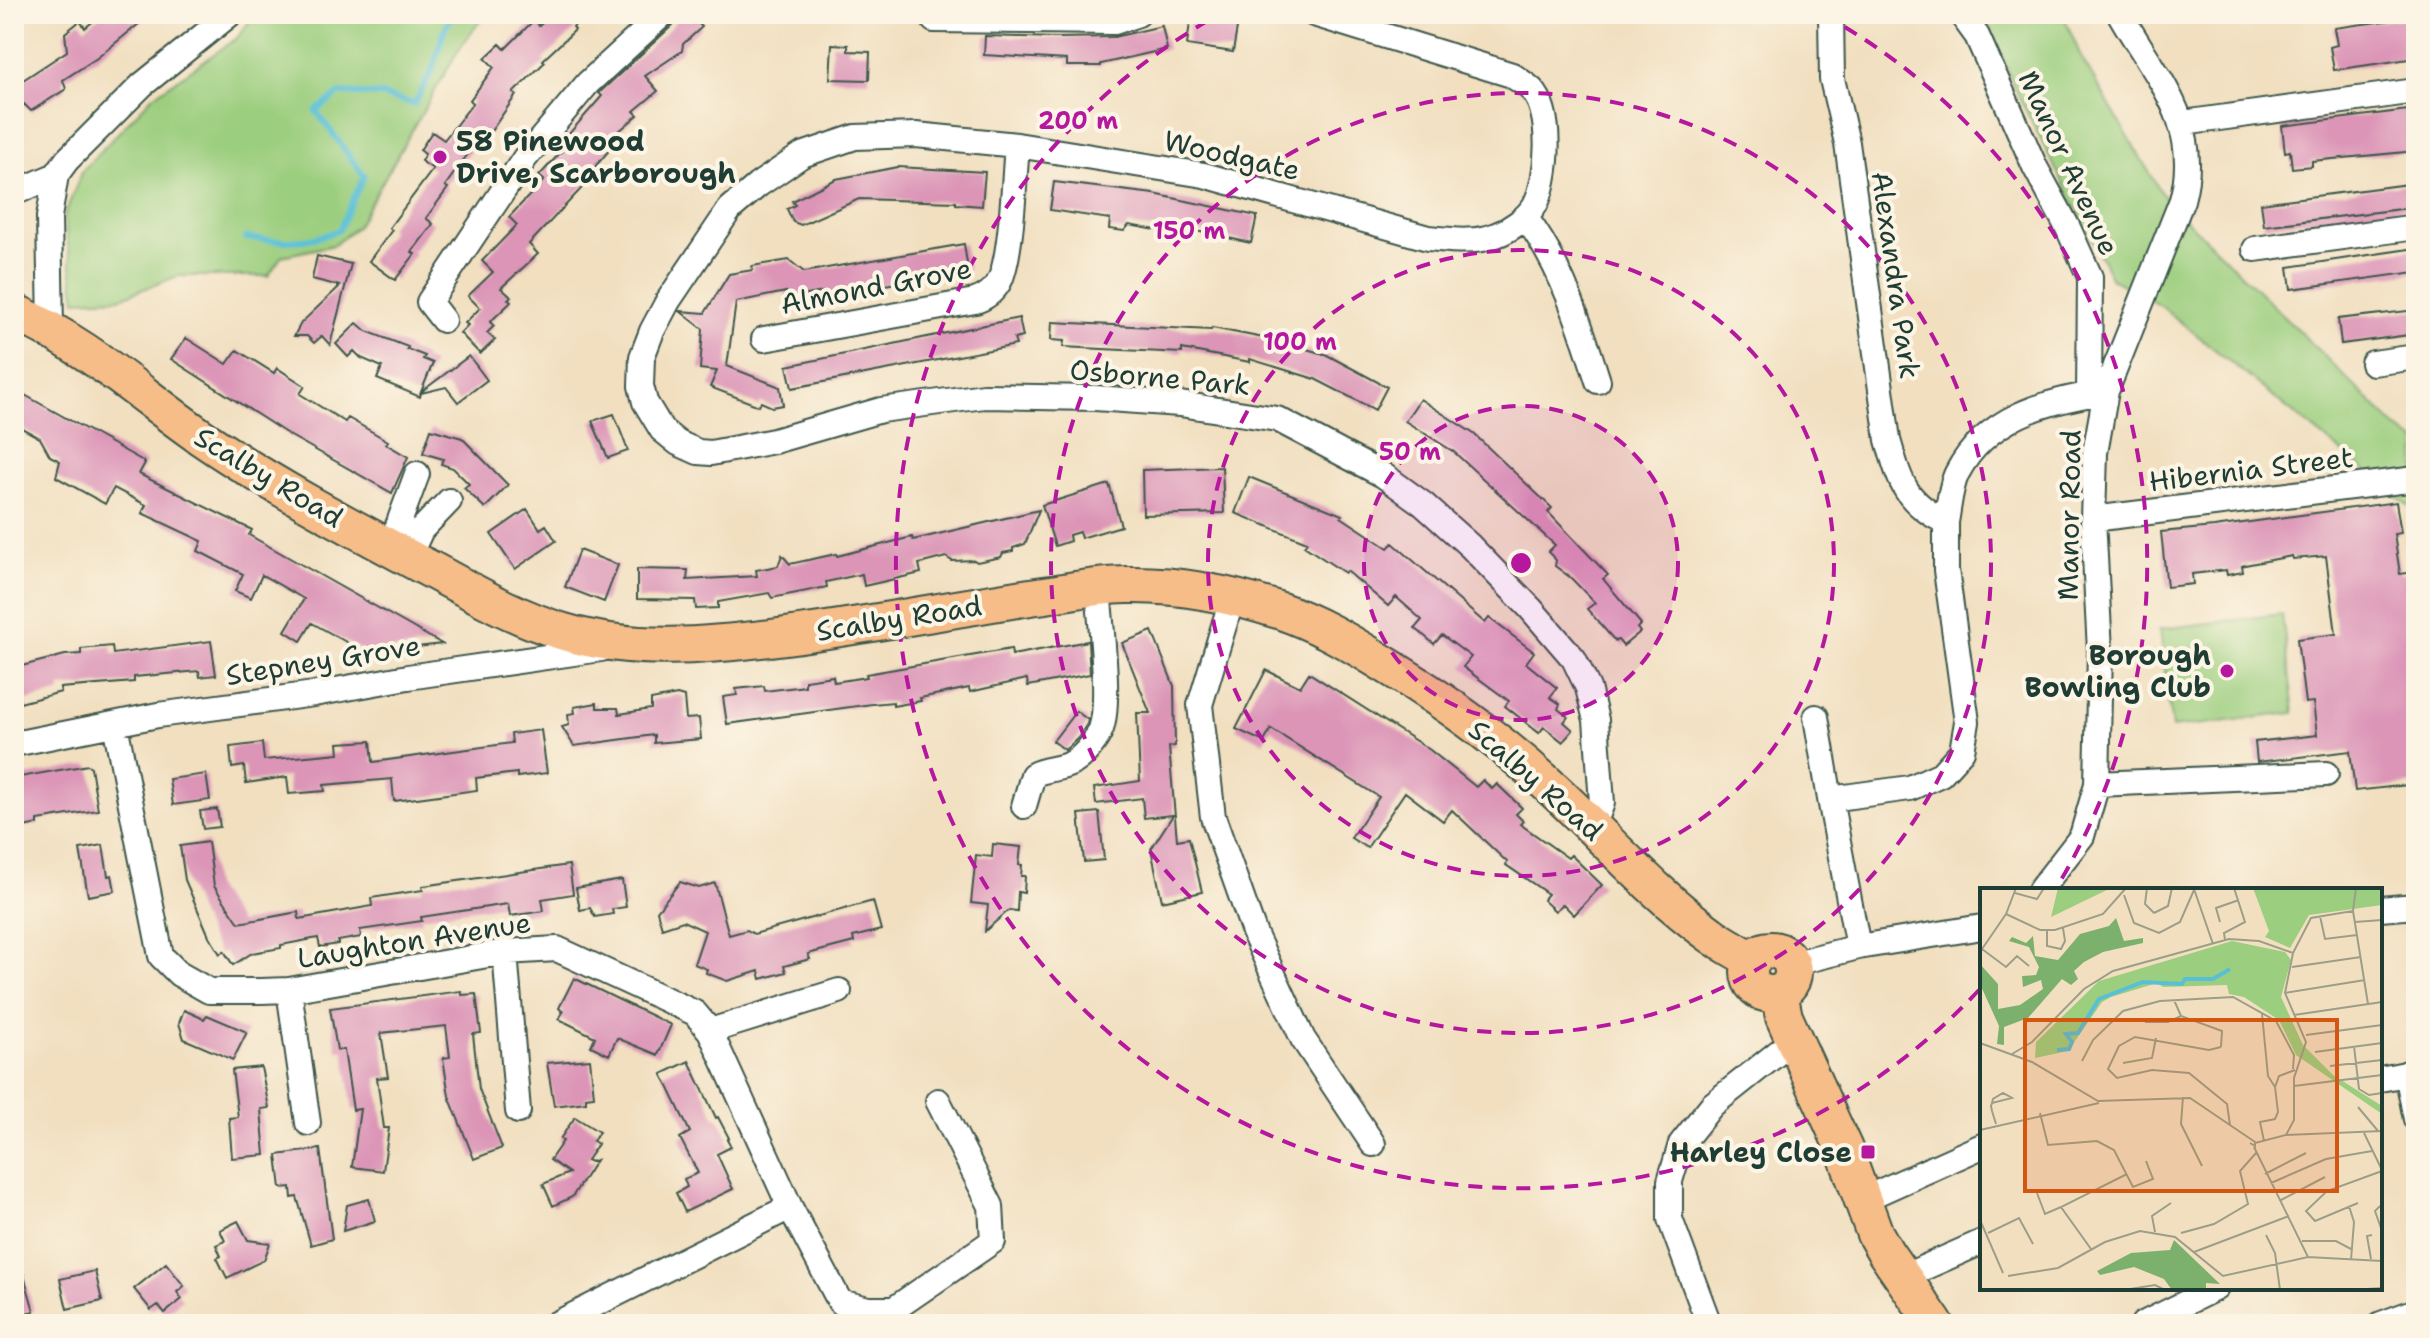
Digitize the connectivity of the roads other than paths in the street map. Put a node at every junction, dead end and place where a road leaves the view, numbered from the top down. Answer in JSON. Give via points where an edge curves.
{"nodes":[{"id":1,"x":230,"y":14,"type":"edge"},
{"id":2,"x":663,"y":14,"type":"edge"},
{"id":3,"x":1138,"y":14,"type":"edge"},
{"id":4,"x":1314,"y":14,"type":"edge"},
{"id":5,"x":1831,"y":14,"type":"edge"},
{"id":6,"x":1961,"y":14,"type":"edge"},
{"id":7,"x":2120,"y":14,"type":"edge"},
{"id":8,"x":934,"y":20,"type":"dead end"},
{"id":9,"x":2416,"y":91,"type":"edge"},
{"id":10,"x":2183,"y":123,"type":"junction"},
{"id":11,"x":1017,"y":145,"type":"junction"},
{"id":12,"x":56,"y":175,"type":"junction"},
{"id":13,"x":14,"y":193,"type":"edge"},
{"id":14,"x":1525,"y":217,"type":"junction"},
{"id":15,"x":2416,"y":227,"type":"edge"},
{"id":16,"x":2255,"y":249,"type":"dead end"},
{"id":17,"x":14,"y":312,"type":"edge"},
{"id":18,"x":443,"y":320,"type":"dead end"},
{"id":19,"x":51,"y":328,"type":"junction"},
{"id":20,"x":764,"y":339,"type":"dead end"},
{"id":21,"x":2416,"y":357,"type":"edge"},
{"id":22,"x":2373,"y":363,"type":"dead end"},
{"id":23,"x":1598,"y":381,"type":"dead end"},
{"id":24,"x":2097,"y":393,"type":"junction"},
{"id":25,"x":678,"y":443,"type":"joint"},
{"id":26,"x":417,"y":474,"type":"dead end"},
{"id":27,"x":2416,"y":479,"type":"edge"},
{"id":28,"x":449,"y":501,"type":"dead end"},
{"id":29,"x":2093,"y":519,"type":"junction"},
{"id":30,"x":1946,"y":522,"type":"junction"},
{"id":31,"x":399,"y":552,"type":"junction"},
{"id":32,"x":1098,"y":587,"type":"junction"},
{"id":33,"x":1232,"y":599,"type":"junction"},
{"id":34,"x":643,"y":645,"type":"junction"},
{"id":35,"x":1816,"y":717,"type":"dead end"},
{"id":36,"x":115,"y":724,"type":"junction"},
{"id":37,"x":14,"y":744,"type":"edge"},
{"id":38,"x":2326,"y":774,"type":"dead end"},
{"id":39,"x":2097,"y":784,"type":"junction"},
{"id":40,"x":1830,"y":799,"type":"junction"},
{"id":41,"x":1024,"y":806,"type":"dead end"},
{"id":42,"x":1593,"y":827,"type":"junction"},
{"id":43,"x":2042,"y":888,"type":"edge"},
{"id":44,"x":2416,"y":906,"type":"edge"},
{"id":45,"x":2382,"y":909,"type":"edge"},
{"id":46,"x":1980,"y":927,"type":"edge"},
{"id":47,"x":1858,"y":947,"type":"junction"},
{"id":48,"x":505,"y":952,"type":"junction"},
{"id":49,"x":1785,"y":978,"type":"junction"},
{"id":50,"x":289,"y":990,"type":"junction"},
{"id":51,"x":839,"y":991,"type":"dead end"},
{"id":52,"x":710,"y":1031,"type":"junction"},
{"id":53,"x":1794,"y":1040,"type":"junction"},
{"id":54,"x":2412,"y":1073,"type":"edge"},
{"id":55,"x":2382,"y":1079,"type":"edge"},
{"id":56,"x":938,"y":1101,"type":"dead end"},
{"id":57,"x":518,"y":1111,"type":"dead end"},
{"id":58,"x":2416,"y":1119,"type":"edge"},
{"id":59,"x":308,"y":1123,"type":"dead end"},
{"id":60,"x":1373,"y":1144,"type":"dead end"},
{"id":61,"x":1980,"y":1147,"type":"edge"},
{"id":62,"x":1864,"y":1199,"type":"junction"},
{"id":63,"x":790,"y":1207,"type":"junction"},
{"id":64,"x":1980,"y":1243,"type":"edge"},
{"id":65,"x":1903,"y":1277,"type":"junction"},
{"id":66,"x":2212,"y":1290,"type":"edge"},
{"id":67,"x":2416,"y":1311,"type":"edge"},
{"id":68,"x":556,"y":1324,"type":"edge"},
{"id":69,"x":1709,"y":1324,"type":"edge"},
{"id":70,"x":1935,"y":1324,"type":"edge"},
{"id":71,"x":2143,"y":1324,"type":"edge"},
{"id":72,"x":2381,"y":1324,"type":"edge"}],
"edges":[{"from":1,"to":12,"type":"street","via":[[142,85]]},
{"from":2,"to":18,"type":"street","via":[[588,83],[525,158],[429,302]]},
{"from":3,"to":8,"type":"street","via":[[1114,22]]},
{"from":4,"to":14,"type":"street","via":[[1512,75],[1534,91],[1545,127],[1546,161],[1540,192]]},
{"from":5,"to":30,"type":"street","name":"Alexandra Park","via":[[1832,79],[1847,143],[1888,440],[1901,484],[1926,513]]},
{"from":6,"to":24,"type":"street","name":"Manor Avenue","via":[[1977,36],[2090,277]]},
{"from":7,"to":10,"type":"street","name":"Manor Road"},
{"from":9,"to":10,"type":"street"},
{"from":10,"to":24,"type":"street","name":"Manor Road","via":[[2188,176],[2182,200],[2150,283]]},
{"from":11,"to":14,"type":"street","name":"Woodgate","via":[[1204,175],[1428,238],[1484,239]]},
{"from":11,"to":20,"type":"street","name":"Almond Grove","via":[[1001,277],[987,296]]},
{"from":11,"to":25,"type":"street","name":"Woodgate","via":[[916,135],[855,137],[802,155],[730,209],[668,301],[642,357],[645,402],[662,430]]},
{"from":12,"to":13,"type":"street"},
{"from":12,"to":19,"type":"street","via":[[49,217]]},
{"from":14,"to":23,"type":"street","via":[[1553,262]]},
{"from":15,"to":16,"type":"street"},
{"from":17,"to":19,"type":"highway","name":"Scalby Road"},
{"from":19,"to":31,"type":"highway","name":"Scalby Road","via":[[207,441]]},
{"from":21,"to":22,"type":"street"},
{"from":24,"to":29,"type":"street","name":"Manor Road"},
{"from":24,"to":30,"type":"street","via":[[2058,399],[2015,416],[1979,441],[1956,475]]},
{"from":25,"to":42,"type":"street","name":"Osborne Park","via":[[698,452],[726,452],[881,410],[984,396],[1180,404],[1277,419],[1383,475],[1423,504],[1574,659],[1596,720],[1602,803]]},
{"from":26,"to":31,"type":"street"},
{"from":27,"to":29,"type":"street","name":"Hibernia Street"},
{"from":28,"to":31,"type":"street"},
{"from":29,"to":39,"type":"street","name":"Manor Road","via":[[2100,651]]},
{"from":30,"to":40,"type":"street","via":[[1946,570],[1967,722],[1962,751],[1941,774],[1910,788]]},
{"from":31,"to":34,"type":"highway","name":"Scalby Road","via":[[531,621],[604,642]]},
{"from":32,"to":33,"type":"highway","name":"Scalby Road","via":[[1160,586]]},
{"from":32,"to":34,"type":"highway","name":"Scalby Road","via":[[839,630],[713,645]]},
{"from":32,"to":41,"type":"street","via":[[1104,676],[1101,731],[1074,762],[1033,775]]},
{"from":33,"to":42,"type":"highway","name":"Scalby Road","via":[[1320,626],[1421,686],[1542,779]]},
{"from":33,"to":60,"type":"street","via":[[1200,705],[1213,817],[1255,935],[1303,1039]]},
{"from":34,"to":36,"type":"street","name":"Stepney Grove","via":[[569,652]]},
{"from":35,"to":40,"type":"street"},
{"from":36,"to":37,"type":"street","name":"Stepney Grove"},
{"from":36,"to":50,"type":"street","name":"Laughton Avenue","via":[[161,956],[209,991]]},
{"from":38,"to":39,"type":"street"},
{"from":39,"to":43,"type":"street","name":"Manor Road","via":[[2082,836]]},
{"from":40,"to":47,"type":"street"},
{"from":42,"to":49,"type":"highway","name":"Scalby Road","via":[[1710,934],[1752,960],[1773,950],[1786,956]]},
{"from":44,"to":45,"type":"street"},
{"from":46,"to":47,"type":"street"},
{"from":47,"to":49,"type":"street"},
{"from":48,"to":50,"type":"street","name":"Laughton Avenue"},
{"from":48,"to":52,"type":"street","name":"Laughton Avenue","via":[[557,949],[695,1013]]},
{"from":48,"to":57,"type":"street"},
{"from":49,"to":53,"type":"highway","via":[[1784,1017]]},
{"from":50,"to":59,"type":"street"},
{"from":51,"to":52,"type":"street"},
{"from":52,"to":63,"type":"street","name":"Laughton Avenue"},
{"from":53,"to":62,"type":"highway"},
{"from":53,"to":69,"type":"street","via":[[1712,1105],[1681,1144],[1670,1181],[1670,1219]]},
{"from":54,"to":55,"type":"street"},
{"from":54,"to":58,"type":"street"},
{"from":56,"to":63,"type":"street","name":"Laughton Avenue","via":[[991,1206],[993,1241],[894,1309],[868,1309],[840,1302]]},
{"from":61,"to":62,"type":"street"},
{"from":62,"to":65,"type":"highway","via":[[1875,1234]]},
{"from":63,"to":68,"type":"street"},
{"from":64,"to":65,"type":"street"},
{"from":65,"to":70,"type":"highway"},
{"from":66,"to":71,"type":"street"},
{"from":67,"to":72,"type":"street"}]}
